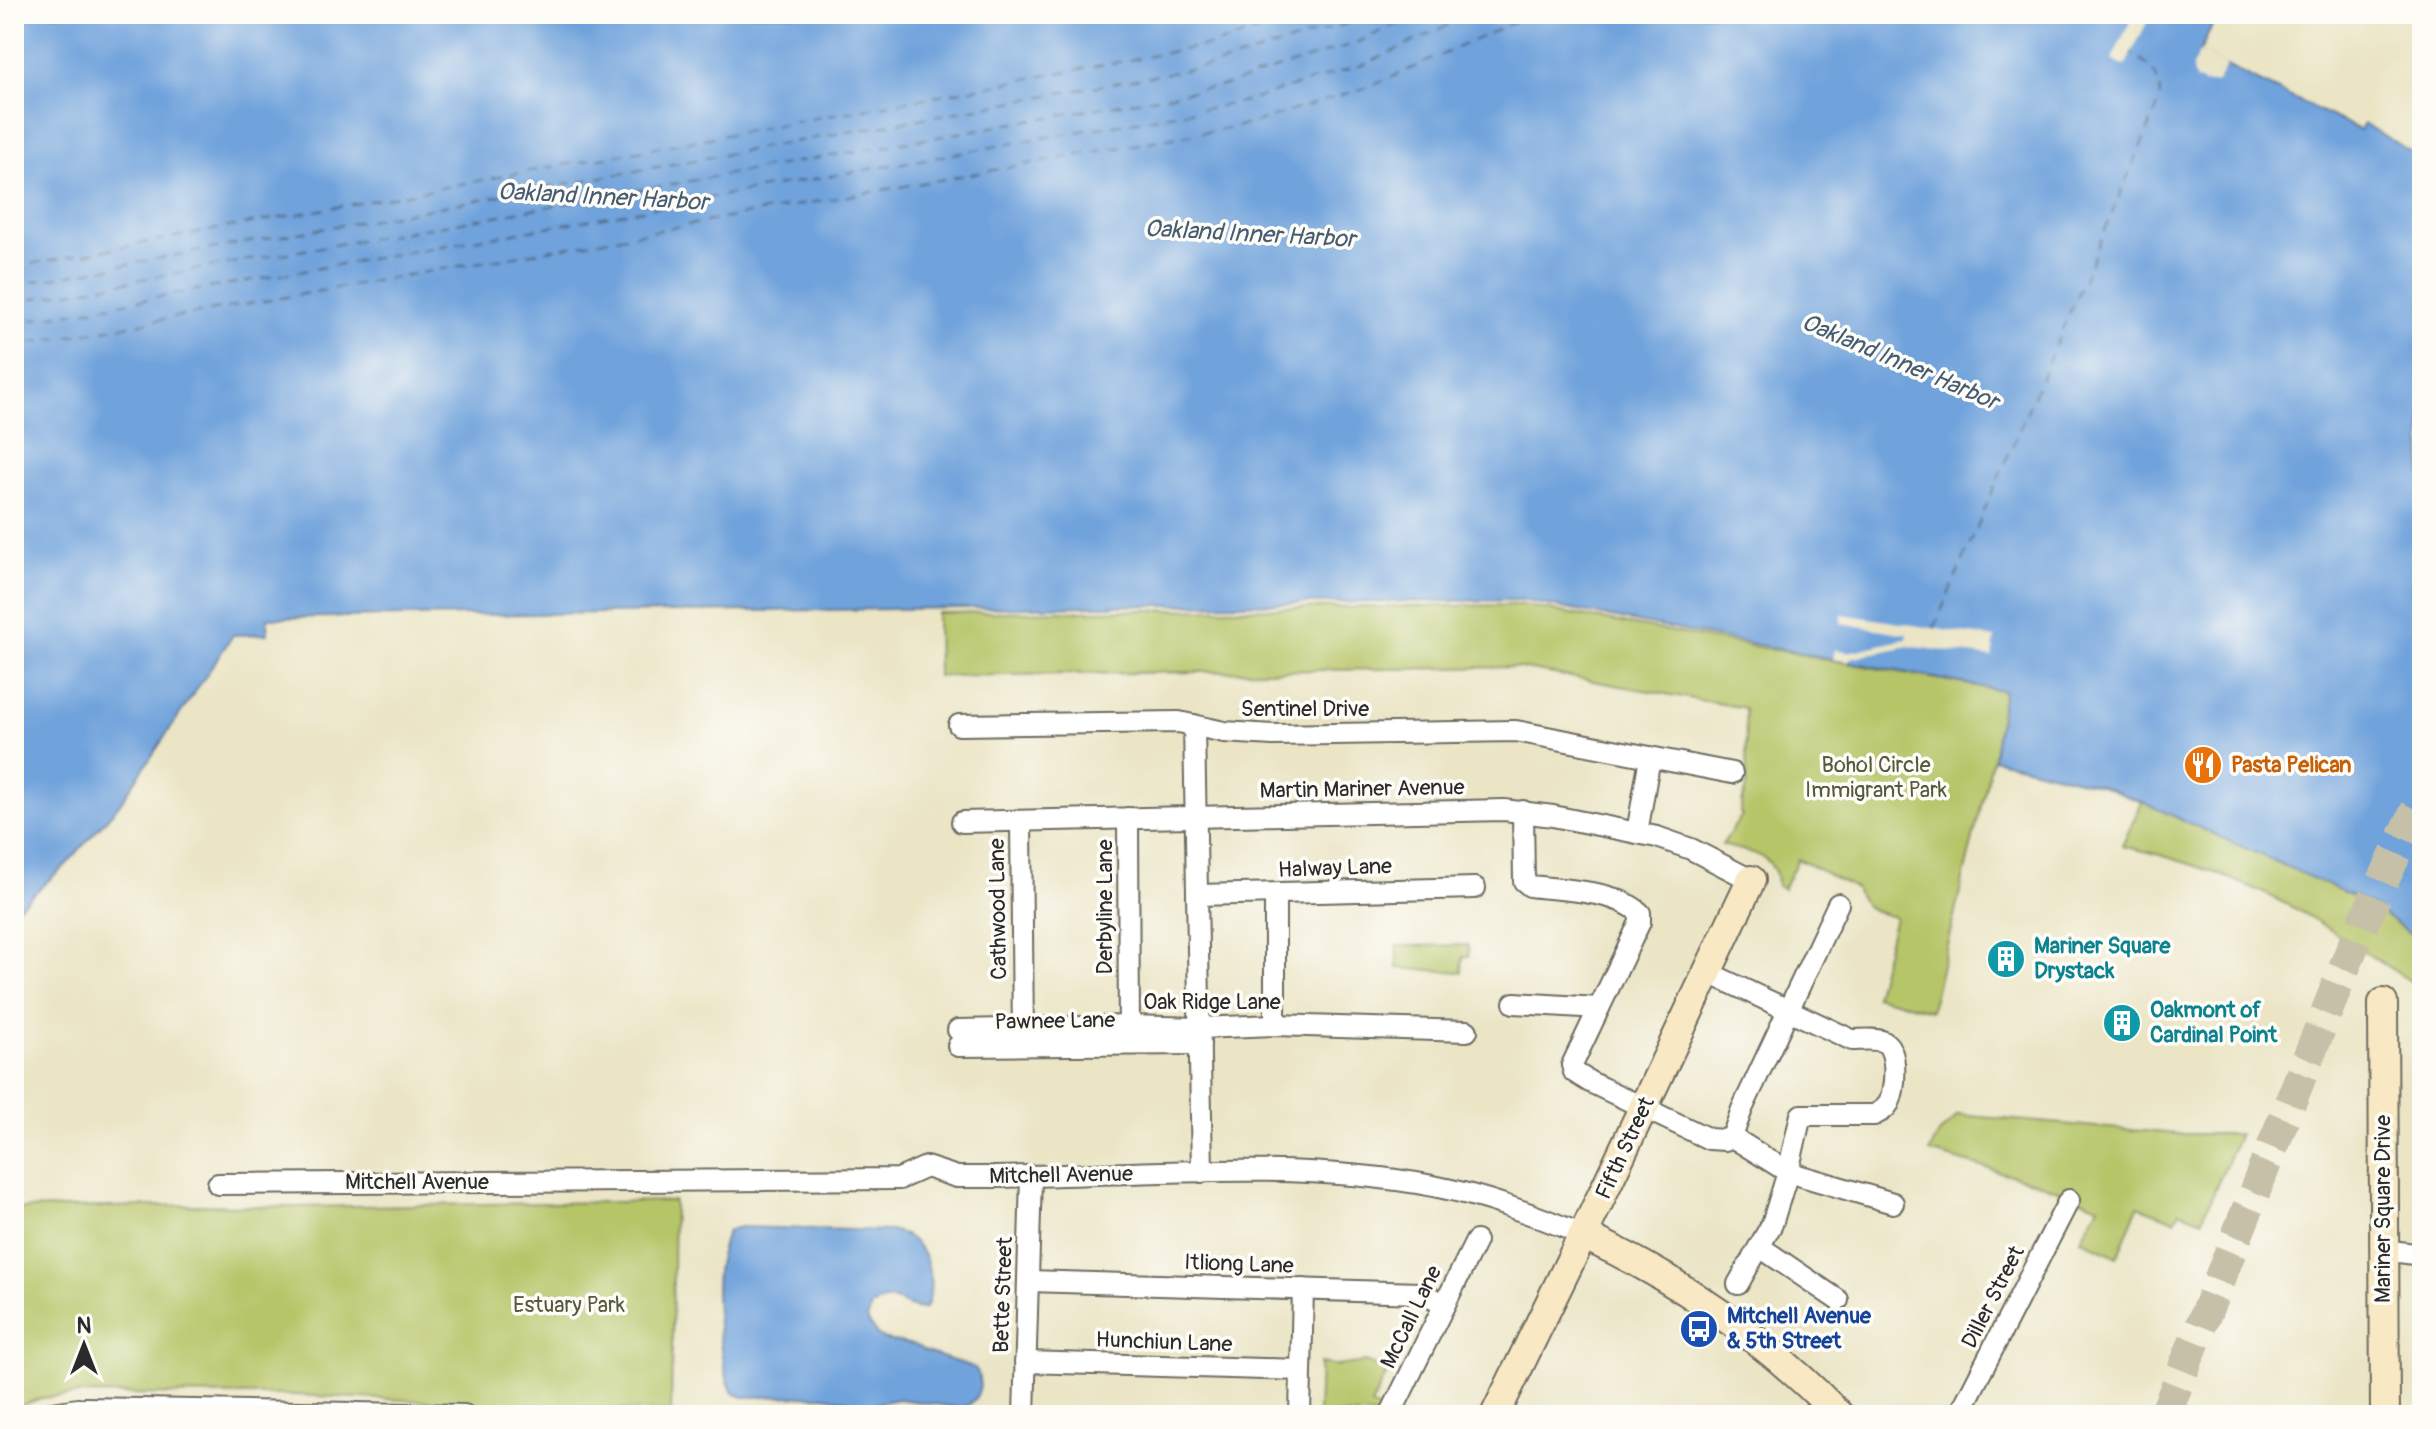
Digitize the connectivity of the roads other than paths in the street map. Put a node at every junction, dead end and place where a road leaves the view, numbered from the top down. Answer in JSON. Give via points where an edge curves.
{"nodes":[{"id":1,"x":959,"y":725,"type":"dead end"},
{"id":2,"x":1194,"y":725,"type":"junction"},
{"id":3,"x":1650,"y":757,"type":"junction"},
{"id":4,"x":1732,"y":773,"type":"dead end"},
{"id":5,"x":1523,"y":811,"type":"junction"},
{"id":6,"x":1195,"y":816,"type":"junction"},
{"id":7,"x":1128,"y":818,"type":"junction"},
{"id":8,"x":1021,"y":821,"type":"junction"},
{"id":9,"x":962,"y":822,"type":"dead end"},
{"id":10,"x":1637,"y":833,"type":"junction"},
{"id":11,"x":1751,"y":880,"type":"joint"},
{"id":12,"x":1475,"y":888,"type":"dead end"},
{"id":13,"x":1275,"y":894,"type":"junction"},
{"id":14,"x":1197,"y":895,"type":"junction"},
{"id":15,"x":1838,"y":904,"type":"dead end"},
{"id":16,"x":1707,"y":972,"type":"junction"},
{"id":17,"x":1514,"y":1003,"type":"dead end"},
{"id":18,"x":2383,"y":1003,"type":"dead end"},
{"id":19,"x":1599,"y":1008,"type":"junction"},
{"id":20,"x":1788,"y":1011,"type":"junction"},
{"id":21,"x":1275,"y":1025,"type":"junction"},
{"id":22,"x":1467,"y":1031,"type":"dead end"},
{"id":23,"x":1129,"y":1035,"type":"junction"},
{"id":24,"x":1200,"y":1036,"type":"junction"},
{"id":25,"x":1023,"y":1037,"type":"junction"},
{"id":26,"x":958,"y":1038,"type":"dead end"},
{"id":27,"x":1643,"y":1108,"type":"junction"},
{"id":28,"x":1732,"y":1137,"type":"junction"},
{"id":29,"x":1202,"y":1172,"type":"junction"},
{"id":30,"x":1788,"y":1172,"type":"junction"},
{"id":31,"x":1031,"y":1177,"type":"junction"},
{"id":32,"x":218,"y":1184,"type":"dead end"},
{"id":33,"x":2069,"y":1200,"type":"dead end"},
{"id":34,"x":1893,"y":1203,"type":"dead end"},
{"id":35,"x":1583,"y":1235,"type":"junction"},
{"id":36,"x":1476,"y":1241,"type":"dead end"},
{"id":37,"x":1760,"y":1247,"type":"junction"},
{"id":38,"x":2384,"y":1250,"type":"junction"},
{"id":39,"x":2422,"y":1255,"type":"edge"},
{"id":40,"x":1029,"y":1281,"type":"junction"},
{"id":41,"x":1738,"y":1284,"type":"dead end"},
{"id":42,"x":1303,"y":1289,"type":"junction"},
{"id":43,"x":1838,"y":1300,"type":"dead end"},
{"id":44,"x":1445,"y":1304,"type":"junction"},
{"id":45,"x":1025,"y":1362,"type":"junction"},
{"id":46,"x":1301,"y":1370,"type":"junction"},
{"id":47,"x":155,"y":1412,"type":"edge"},
{"id":48,"x":447,"y":1414,"type":"edge"},
{"id":49,"x":40,"y":1415,"type":"edge"},
{"id":50,"x":464,"y":1415,"type":"edge"},
{"id":51,"x":1024,"y":1415,"type":"edge"},
{"id":52,"x":1300,"y":1415,"type":"edge"},
{"id":53,"x":1390,"y":1415,"type":"edge"},
{"id":54,"x":1495,"y":1415,"type":"edge"},
{"id":55,"x":1839,"y":1415,"type":"edge"},
{"id":56,"x":1959,"y":1415,"type":"edge"},
{"id":57,"x":2385,"y":1415,"type":"edge"}],
"edges":[{"from":1,"to":2,"type":"street","name":"Sentinel Drive"},
{"from":2,"to":3,"type":"street","name":"Sentinel Drive","via":[[1238,734],[1516,731]]},
{"from":2,"to":6,"type":"street"},
{"from":3,"to":4,"type":"street","name":"Sentinel Drive"},
{"from":3,"to":10,"type":"street"},
{"from":5,"to":6,"type":"street","name":"Martin Mariner Avenue"},
{"from":5,"to":10,"type":"street","name":"Martin Mariner Avenue"},
{"from":5,"to":19,"type":"street","via":[[1524,881],[1626,902],[1640,913]]},
{"from":6,"to":7,"type":"street","name":"Martin Mariner Avenue"},
{"from":6,"to":14,"type":"street"},
{"from":7,"to":8,"type":"street","name":"Martin Mariner Avenue"},
{"from":7,"to":23,"type":"street","name":"Derbyline Lane"},
{"from":8,"to":9,"type":"street","name":"Martin Mariner Avenue"},
{"from":8,"to":25,"type":"street","name":"Cathwood Lane"},
{"from":10,"to":11,"type":"street","name":"Martin Mariner Avenue","via":[[1679,844]]},
{"from":11,"to":16,"type":"street","name":"Fifth Street"},
{"from":12,"to":13,"type":"street","name":"Halway Lane"},
{"from":13,"to":14,"type":"street","name":"Halway Lane"},
{"from":13,"to":21,"type":"street"},
{"from":14,"to":24,"type":"street"},
{"from":15,"to":20,"type":"street"},
{"from":16,"to":20,"type":"street"},
{"from":16,"to":27,"type":"street","name":"Fifth Street"},
{"from":17,"to":19,"type":"street"},
{"from":18,"to":38,"type":"street","name":"Mariner Square Drive"},
{"from":19,"to":27,"type":"street","via":[[1572,1065],[1574,1072]]},
{"from":20,"to":28,"type":"street"},
{"from":20,"to":30,"type":"street","via":[[1852,1040],[1883,1041],[1891,1048],[1894,1065],[1891,1101],[1884,1110],[1874,1115],[1801,1115]]},
{"from":21,"to":22,"type":"street","name":"Oak Ridge Lane"},
{"from":21,"to":24,"type":"street","name":"Oak Ridge Lane"},
{"from":23,"to":24,"type":"street","name":"Pawnee Lane"},
{"from":23,"to":25,"type":"street","name":"Oak Ridge Lane"},
{"from":24,"to":29,"type":"street"},
{"from":25,"to":26,"type":"street","name":"Oak Ridge Lane"},
{"from":27,"to":28,"type":"street","via":[[1709,1139]]},
{"from":27,"to":35,"type":"street","name":"Fifth Street"},
{"from":28,"to":30,"type":"street"},
{"from":29,"to":31,"type":"street","name":"Mitchell Avenue"},
{"from":29,"to":35,"type":"street","name":"Mitchell Avenue","via":[[1405,1181],[1496,1202]]},
{"from":30,"to":34,"type":"street"},
{"from":30,"to":37,"type":"street"},
{"from":31,"to":32,"type":"street","name":"Mitchell Avenue","via":[[957,1177],[926,1167],[899,1179]]},
{"from":31,"to":40,"type":"street","name":"Bette Street"},
{"from":33,"to":56,"type":"street","name":"Diller Street"},
{"from":35,"to":54,"type":"street","name":"Fifth Street"},
{"from":35,"to":55,"type":"street","name":"Mitchell Avenue","via":[[1651,1268],[1722,1312]]},
{"from":36,"to":44,"type":"street","name":"McCall Lane"},
{"from":37,"to":41,"type":"street"},
{"from":37,"to":43,"type":"street"},
{"from":38,"to":39,"type":"street"},
{"from":38,"to":57,"type":"street","name":"Mariner Square Drive"},
{"from":40,"to":42,"type":"street","name":"Itliong Lane"},
{"from":40,"to":45,"type":"street","name":"Bette Street"},
{"from":42,"to":44,"type":"street","name":"Itliong Lane","via":[[1420,1293]]},
{"from":42,"to":46,"type":"street"},
{"from":44,"to":53,"type":"street","name":"McCall Lane"},
{"from":45,"to":46,"type":"street","name":"Hunchiun Lane"},
{"from":45,"to":51,"type":"street","name":"Bette Street"},
{"from":46,"to":52,"type":"street"},
{"from":47,"to":48,"type":"street"},
{"from":47,"to":49,"type":"street","via":[[84,1408]]},
{"from":48,"to":50,"type":"street"}]}
